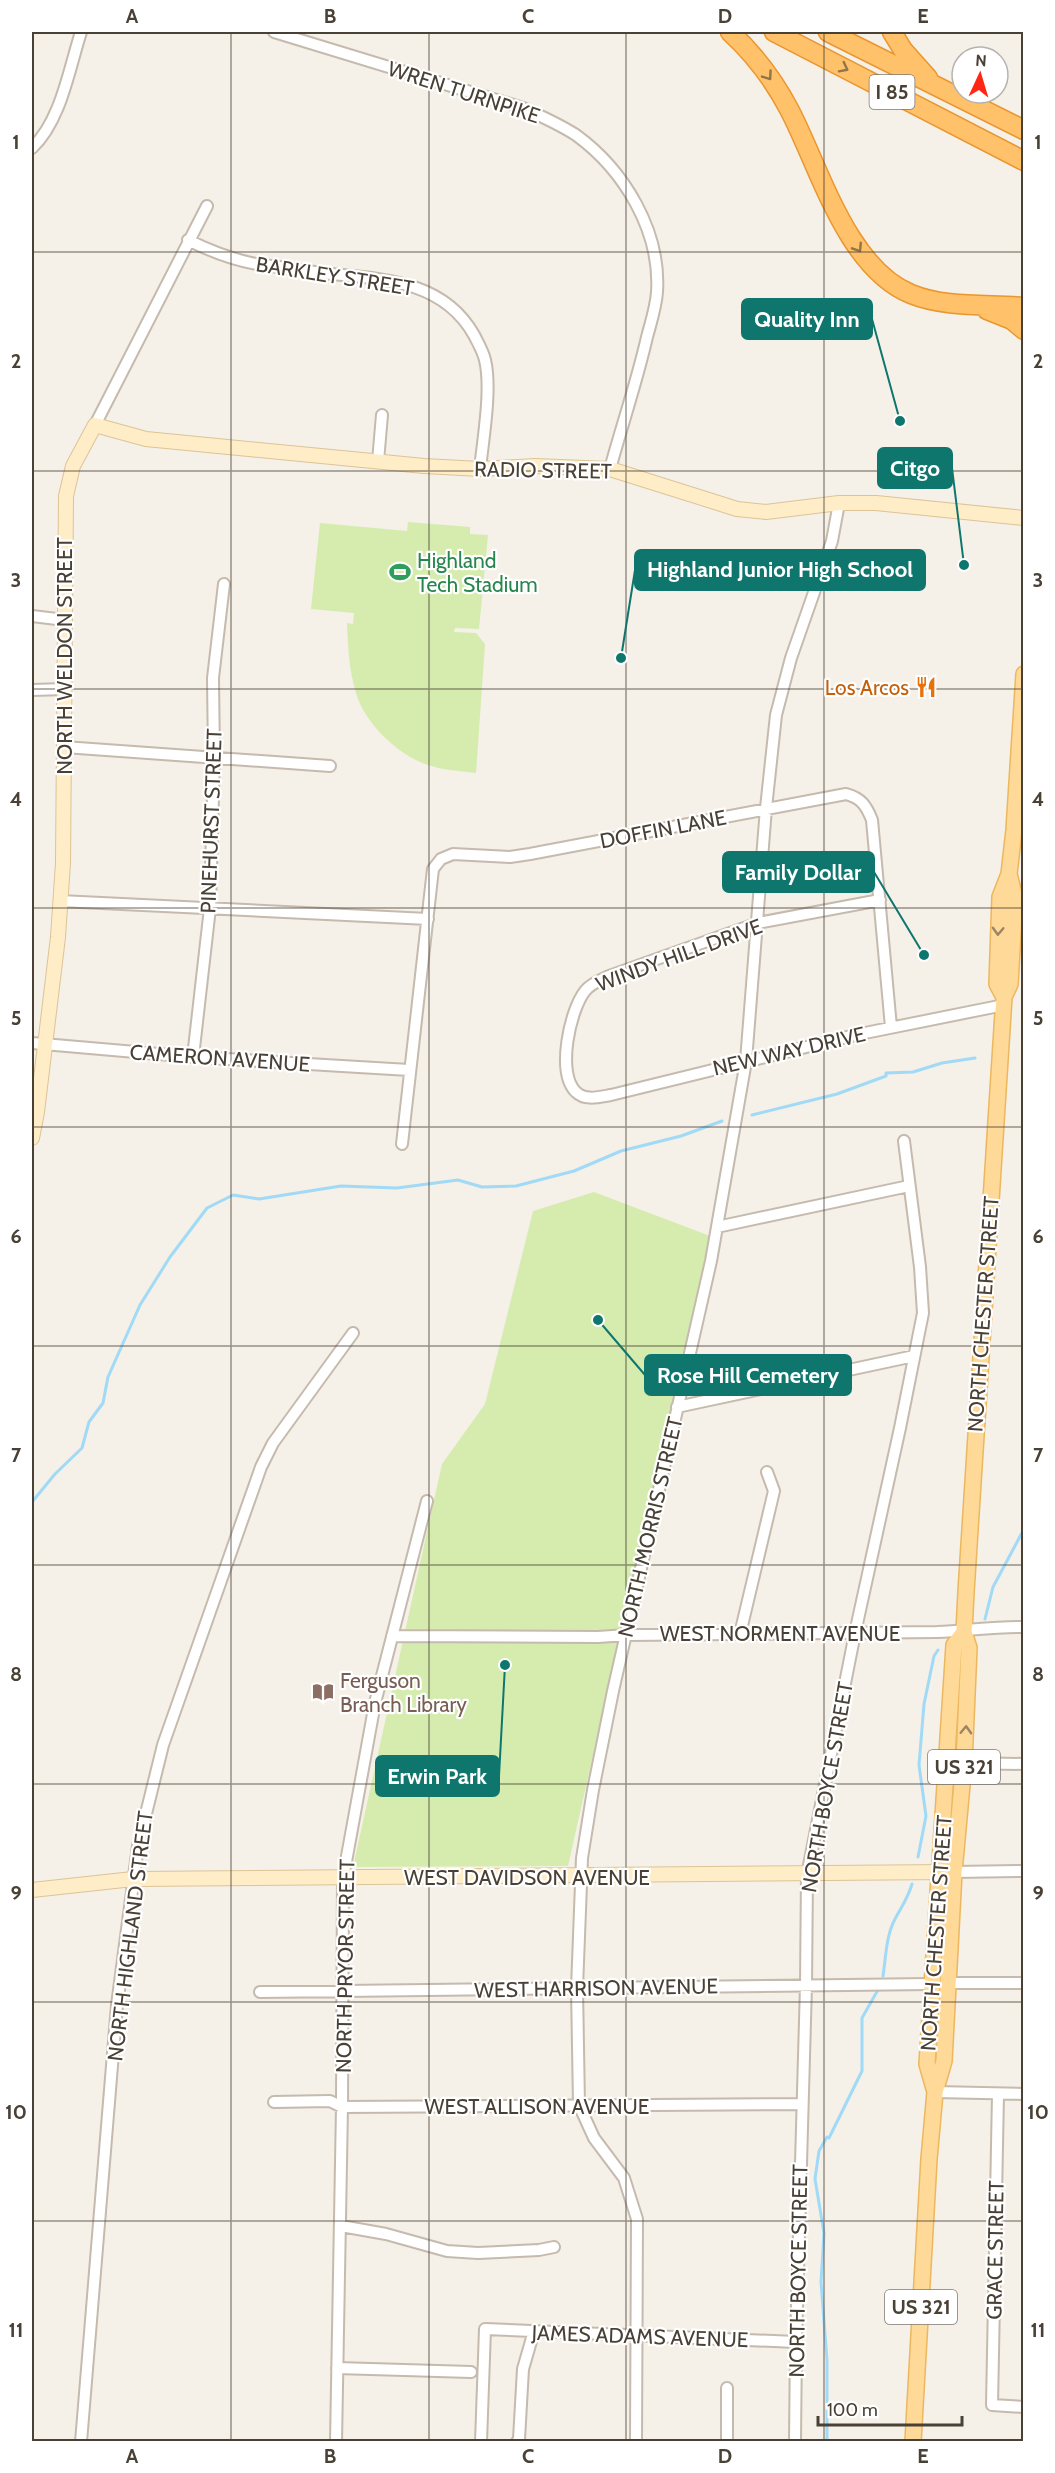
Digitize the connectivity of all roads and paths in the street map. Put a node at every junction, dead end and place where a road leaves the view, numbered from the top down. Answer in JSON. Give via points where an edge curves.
{"nodes":[{"id":1,"x":81,"y":32,"type":"edge"},
{"id":2,"x":274,"y":32,"type":"edge"},
{"id":3,"x":730,"y":32,"type":"edge"},
{"id":4,"x":774,"y":32,"type":"edge"},
{"id":5,"x":828,"y":32,"type":"edge"},
{"id":6,"x":892,"y":32,"type":"edge"},
{"id":7,"x":933,"y":84,"type":"junction"},
{"id":8,"x":1017,"y":127,"type":"edge"},
{"id":9,"x":32,"y":148,"type":"edge"},
{"id":10,"x":1016,"y":157,"type":"edge"},
{"id":11,"x":207,"y":206,"type":"dead end"},
{"id":12,"x":188,"y":240,"type":"junction"},
{"id":13,"x":953,"y":302,"type":"junction"},
{"id":14,"x":1023,"y":306,"type":"edge"},
{"id":15,"x":1023,"y":330,"type":"edge"},
{"id":16,"x":382,"y":415,"type":"dead end"},
{"id":17,"x":95,"y":425,"type":"junction"},
{"id":18,"x":378,"y":461,"type":"junction"},
{"id":19,"x":480,"y":469,"type":"junction"},
{"id":20,"x":610,"y":469,"type":"junction"},
{"id":21,"x":839,"y":503,"type":"junction"},
{"id":22,"x":1023,"y":518,"type":"edge"},
{"id":23,"x":224,"y":584,"type":"dead end"},
{"id":24,"x":32,"y":616,"type":"edge"},
{"id":25,"x":65,"y":620,"type":"junction"},
{"id":26,"x":1023,"y":674,"type":"edge"},
{"id":27,"x":64,"y":689,"type":"junction"},
{"id":28,"x":32,"y":690,"type":"edge"},
{"id":29,"x":64,"y":747,"type":"junction"},
{"id":30,"x":214,"y":757,"type":"junction"},
{"id":31,"x":330,"y":766,"type":"dead end"},
{"id":32,"x":766,"y":808,"type":"junction"},
{"id":33,"x":1014,"y":868,"type":"edge"},
{"id":34,"x":880,"y":900,"type":"junction"},
{"id":35,"x":60,"y":901,"type":"junction"},
{"id":36,"x":210,"y":908,"type":"junction"},
{"id":37,"x":428,"y":919,"type":"junction"},
{"id":38,"x":758,"y":923,"type":"junction"},
{"id":39,"x":1004,"y":1001,"type":"junction"},
{"id":40,"x":891,"y":1027,"type":"junction"},
{"id":41,"x":38,"y":1044,"type":"edge"},
{"id":42,"x":193,"y":1057,"type":"junction"},
{"id":43,"x":746,"y":1060,"type":"junction"},
{"id":44,"x":409,"y":1070,"type":"junction"},
{"id":45,"x":577,"y":1093,"type":"joint"},
{"id":46,"x":32,"y":1138,"type":"edge"},
{"id":47,"x":904,"y":1141,"type":"dead end"},
{"id":48,"x":402,"y":1144,"type":"dead end"},
{"id":49,"x":909,"y":1186,"type":"junction"},
{"id":50,"x":717,"y":1227,"type":"junction"},
{"id":51,"x":353,"y":1333,"type":"dead end"},
{"id":52,"x":914,"y":1356,"type":"junction"},
{"id":53,"x":677,"y":1407,"type":"junction"},
{"id":54,"x":767,"y":1472,"type":"dead end"},
{"id":55,"x":427,"y":1500,"type":"dead end"},
{"id":56,"x":1023,"y":1627,"type":"edge"},
{"id":57,"x":964,"y":1632,"type":"junction"},
{"id":58,"x":855,"y":1633,"type":"junction"},
{"id":59,"x":740,"y":1634,"type":"junction"},
{"id":60,"x":627,"y":1635,"type":"junction"},
{"id":61,"x":392,"y":1636,"type":"junction"},
{"id":62,"x":964,"y":1763,"type":"junction"},
{"id":63,"x":1023,"y":1764,"type":"edge"},
{"id":64,"x":1023,"y":1871,"type":"edge"},
{"id":65,"x":947,"y":1872,"type":"junction"},
{"id":66,"x":807,"y":1875,"type":"junction"},
{"id":67,"x":581,"y":1876,"type":"junction"},
{"id":68,"x":343,"y":1878,"type":"junction"},
{"id":69,"x":133,"y":1879,"type":"junction"},
{"id":70,"x":32,"y":1890,"type":"edge"},
{"id":71,"x":949,"y":1983,"type":"junction"},
{"id":72,"x":1023,"y":1983,"type":"edge"},
{"id":73,"x":931,"y":1984,"type":"junction"},
{"id":74,"x":806,"y":1985,"type":"junction"},
{"id":75,"x":577,"y":1988,"type":"junction"},
{"id":76,"x":260,"y":1992,"type":"dead end"},
{"id":77,"x":344,"y":1992,"type":"junction"},
{"id":78,"x":935,"y":2092,"type":"junction"},
{"id":79,"x":998,"y":2094,"type":"junction"},
{"id":80,"x":1023,"y":2094,"type":"edge"},
{"id":81,"x":274,"y":2102,"type":"dead end"},
{"id":82,"x":802,"y":2104,"type":"junction"},
{"id":83,"x":579,"y":2105,"type":"junction"},
{"id":84,"x":342,"y":2107,"type":"junction"},
{"id":85,"x":341,"y":2226,"type":"junction"},
{"id":86,"x":554,"y":2247,"type":"dead end"},
{"id":87,"x":534,"y":2331,"type":"junction"},
{"id":88,"x":636,"y":2336,"type":"junction"},
{"id":89,"x":796,"y":2342,"type":"junction"},
{"id":90,"x":337,"y":2368,"type":"junction"},
{"id":91,"x":471,"y":2372,"type":"dead end"},
{"id":92,"x":727,"y":2388,"type":"dead end"},
{"id":93,"x":1023,"y":2408,"type":"edge"},
{"id":94,"x":81,"y":2442,"type":"edge"},
{"id":95,"x":336,"y":2442,"type":"edge"},
{"id":96,"x":481,"y":2442,"type":"edge"},
{"id":97,"x":517,"y":2442,"type":"edge"},
{"id":98,"x":636,"y":2442,"type":"edge"},
{"id":99,"x":727,"y":2442,"type":"edge"},
{"id":100,"x":795,"y":2442,"type":"edge"},
{"id":101,"x":913,"y":2442,"type":"edge"}],
"edges":[{"from":1,"to":9,"type":"street","via":[[58,104],[41,140]]},
{"from":2,"to":20,"type":"street","name":"WREN TURNPIKE","via":[[523,108],[575,135],[609,165],[636,204],[649,232],[657,293]]},
{"from":3,"to":13,"type":"highway","one_way":true,"via":[[753,56],[790,110],[845,227],[866,261],[908,293]]},
{"from":4,"to":10,"type":"highway","number":"I 85","one_way":true},
{"from":5,"to":7,"type":"highway","number":"I 85"},
{"from":6,"to":7,"type":"highway"},
{"from":7,"to":8,"type":"highway","number":"I 85"},
{"from":11,"to":12,"type":"street","name":"NORTH WELDON STREET"},
{"from":12,"to":17,"type":"street","name":"NORTH WELDON STREET"},
{"from":12,"to":19,"type":"street","name":"BARKLEY STREET","via":[[213,253],[260,264],[397,281],[426,291],[452,308],[470,328],[485,360],[486,405]]},
{"from":13,"to":14,"type":"highway"},
{"from":13,"to":15,"type":"highway","via":[[1003,315]]},
{"from":16,"to":18,"type":"street"},
{"from":17,"to":18,"type":"street","name":"RADIO STREET","via":[[146,439]]},
{"from":17,"to":25,"type":"street","name":"NORTH WELDON STREET","via":[[73,466],[66,496]]},
{"from":18,"to":19,"type":"street","name":"RADIO STREET"},
{"from":19,"to":20,"type":"street","name":"RADIO STREET"},
{"from":20,"to":21,"type":"street","name":"RADIO STREET","via":[[737,509],[766,512]]},
{"from":21,"to":22,"type":"street","name":"RADIO STREET"},
{"from":21,"to":32,"type":"street","name":"NORTH MORRIS STREET","via":[[832,541],[776,716]]},
{"from":23,"to":30,"type":"street","name":"PINEHURST STREET","via":[[213,678]]},
{"from":24,"to":25,"type":"street"},
{"from":25,"to":27,"type":"street","name":"NORTH WELDON STREET"},
{"from":26,"to":33,"type":"main road","name":"NORTH CHESTER STREET","number":"US 321"},
{"from":27,"to":28,"type":"street"},
{"from":27,"to":29,"type":"street","name":"NORTH WELDON STREET"},
{"from":29,"to":30,"type":"street"},
{"from":29,"to":35,"type":"street","name":"NORTH WELDON STREET"},
{"from":30,"to":31,"type":"street"},
{"from":30,"to":36,"type":"street","name":"PINEHURST STREET"},
{"from":32,"to":34,"type":"street","name":"DOFFIN LANE","via":[[846,794],[858,797],[872,820]]},
{"from":32,"to":37,"type":"street","name":"DOFFIN LANE","via":[[510,857],[453,854],[441,859],[433,869]]},
{"from":32,"to":38,"type":"street","name":"NORTH MORRIS STREET"},
{"from":33,"to":39,"type":"main road","name":"NORTH CHESTER STREET","number":"US 321","via":[[1010,984]]},
{"from":34,"to":38,"type":"street","name":"WINDY HILL DRIVE"},
{"from":34,"to":40,"type":"street"},
{"from":35,"to":36,"type":"street"},
{"from":35,"to":41,"type":"street","name":"NORTH WELDON STREET"},
{"from":36,"to":37,"type":"street"},
{"from":36,"to":42,"type":"street","name":"PINEHURST STREET"},
{"from":37,"to":44,"type":"street"},
{"from":38,"to":43,"type":"street","name":"NORTH MORRIS STREET"},
{"from":38,"to":45,"type":"street","name":"WINDY HILL DRIVE","via":[[609,976],[585,991],[572,1019],[566,1051],[570,1084]]},
{"from":39,"to":40,"type":"street","name":"NEW WAY DRIVE"},
{"from":39,"to":57,"type":"main road","name":"NORTH CHESTER STREET","number":"US 321"},
{"from":40,"to":43,"type":"street","name":"NEW WAY DRIVE"},
{"from":41,"to":42,"type":"street","name":"CAMERON AVENUE"},
{"from":41,"to":46,"type":"street","name":"NORTH WELDON STREET"},
{"from":42,"to":44,"type":"street","name":"CAMERON AVENUE"},
{"from":43,"to":45,"type":"street","name":"NEW WAY DRIVE","via":[[611,1095],[590,1098]]},
{"from":43,"to":50,"type":"street","name":"NORTH MORRIS STREET"},
{"from":44,"to":48,"type":"street"},
{"from":47,"to":49,"type":"street","name":"NORTH BOYCE STREET"},
{"from":49,"to":50,"type":"street"},
{"from":49,"to":52,"type":"street","name":"NORTH BOYCE STREET","via":[[923,1298]]},
{"from":50,"to":53,"type":"street","name":"NORTH MORRIS STREET"},
{"from":51,"to":69,"type":"street","name":"NORTH HIGHLAND STREET","via":[[279,1433],[261,1467],[163,1745],[140,1834]]},
{"from":52,"to":53,"type":"street"},
{"from":52,"to":58,"type":"street","name":"NORTH BOYCE STREET"},
{"from":53,"to":60,"type":"street","name":"NORTH MORRIS STREET"},
{"from":54,"to":59,"type":"street","via":[[774,1491]]},
{"from":55,"to":61,"type":"street","name":"NORTH PRYOR STREET"},
{"from":56,"to":57,"type":"street","name":"WEST NORMENT AVENUE"},
{"from":57,"to":58,"type":"street","name":"WEST NORMENT AVENUE"},
{"from":62,"to":57,"type":"main road","name":"NORTH CHESTER STREET","number":"US 321","one_way":true,"via":[[969,1648]]},
{"from":57,"to":65,"type":"main road","name":"NORTH CHESTER STREET","number":"US 321","via":[[954,1645]]},
{"from":58,"to":59,"type":"street","name":"WEST NORMENT AVENUE"},
{"from":58,"to":66,"type":"street","name":"NORTH BOYCE STREET"},
{"from":59,"to":60,"type":"street","name":"WEST NORMENT AVENUE"},
{"from":60,"to":61,"type":"street","name":"WEST NORMENT AVENUE"},
{"from":60,"to":67,"type":"street","name":"NORTH MORRIS STREET","via":[[593,1790]]},
{"from":61,"to":68,"type":"street","name":"NORTH PRYOR STREET","via":[[375,1703]]},
{"from":62,"to":63,"type":"street"},
{"from":62,"to":65,"type":"main road","name":"NORTH CHESTER STREET","number":"US 321"},
{"from":64,"to":65,"type":"street","name":"WEST DAVIDSON AVENUE"},
{"from":65,"to":66,"type":"street","name":"WEST DAVIDSON AVENUE"},
{"from":65,"to":71,"type":"main road","name":"NORTH CHESTER STREET","number":"US 321"},
{"from":65,"to":73,"type":"main road","name":"NORTH CHESTER STREET","number":"US 321"},
{"from":66,"to":67,"type":"street","name":"WEST DAVIDSON AVENUE"},
{"from":66,"to":74,"type":"street","name":"NORTH BOYCE STREET"},
{"from":67,"to":68,"type":"street","name":"WEST DAVIDSON AVENUE"},
{"from":67,"to":75,"type":"street","name":"NORTH MORRIS STREET"},
{"from":68,"to":69,"type":"street","name":"WEST DAVIDSON AVENUE"},
{"from":68,"to":77,"type":"street","name":"NORTH PRYOR STREET"},
{"from":69,"to":70,"type":"street","name":"WEST DAVIDSON AVENUE"},
{"from":69,"to":94,"type":"street","name":"NORTH HIGHLAND STREET","via":[[117,2005]]},
{"from":71,"to":72,"type":"street"},
{"from":71,"to":78,"type":"main road","name":"NORTH CHESTER STREET","number":"US 321","via":[[944,2061]]},
{"from":73,"to":74,"type":"street","name":"WEST HARRISON AVENUE"},
{"from":73,"to":78,"type":"main road","name":"NORTH CHESTER STREET","number":"US 321","via":[[927,2064]]},
{"from":74,"to":75,"type":"street","name":"WEST HARRISON AVENUE"},
{"from":74,"to":82,"type":"street","name":"NORTH BOYCE STREET"},
{"from":75,"to":77,"type":"street","name":"WEST HARRISON AVENUE"},
{"from":75,"to":83,"type":"street","name":"NORTH MORRIS STREET"},
{"from":76,"to":77,"type":"street","name":"WEST HARRISON AVENUE"},
{"from":77,"to":84,"type":"street","name":"NORTH PRYOR STREET"},
{"from":78,"to":79,"type":"street"},
{"from":78,"to":101,"type":"main road","name":"NORTH CHESTER STREET","number":"US 321"},
{"from":79,"to":80,"type":"street"},
{"from":79,"to":93,"type":"street","name":"GRACE STREET","via":[[992,2405]]},
{"from":81,"to":84,"type":"street","name":"WEST ALLISON AVENUE","via":[[330,2101]]},
{"from":82,"to":83,"type":"street","name":"WEST ALLISON AVENUE"},
{"from":82,"to":89,"type":"street","name":"NORTH BOYCE STREET"},
{"from":83,"to":84,"type":"street","name":"WEST ALLISON AVENUE"},
{"from":83,"to":88,"type":"street","name":"NORTH MORRIS STREET","via":[[594,2138],[624,2178],[634,2204],[638,2262]]},
{"from":84,"to":85,"type":"street","name":"NORTH PRYOR STREET"},
{"from":85,"to":86,"type":"street","via":[[447,2252]]},
{"from":85,"to":90,"type":"street","name":"NORTH PRYOR STREET"},
{"from":87,"to":88,"type":"street","name":"JAMES ADAMS AVENUE"},
{"from":87,"to":96,"type":"street","name":"JAMES ADAMS AVENUE","via":[[485,2329]]},
{"from":87,"to":97,"type":"street","via":[[523,2369]]},
{"from":88,"to":89,"type":"street","name":"JAMES ADAMS AVENUE"},
{"from":88,"to":98,"type":"street","name":"NORTH MORRIS STREET"},
{"from":89,"to":100,"type":"street","name":"NORTH BOYCE STREET"},
{"from":90,"to":91,"type":"street"},
{"from":90,"to":95,"type":"street","name":"NORTH PRYOR STREET"},
{"from":92,"to":99,"type":"street"}]}
